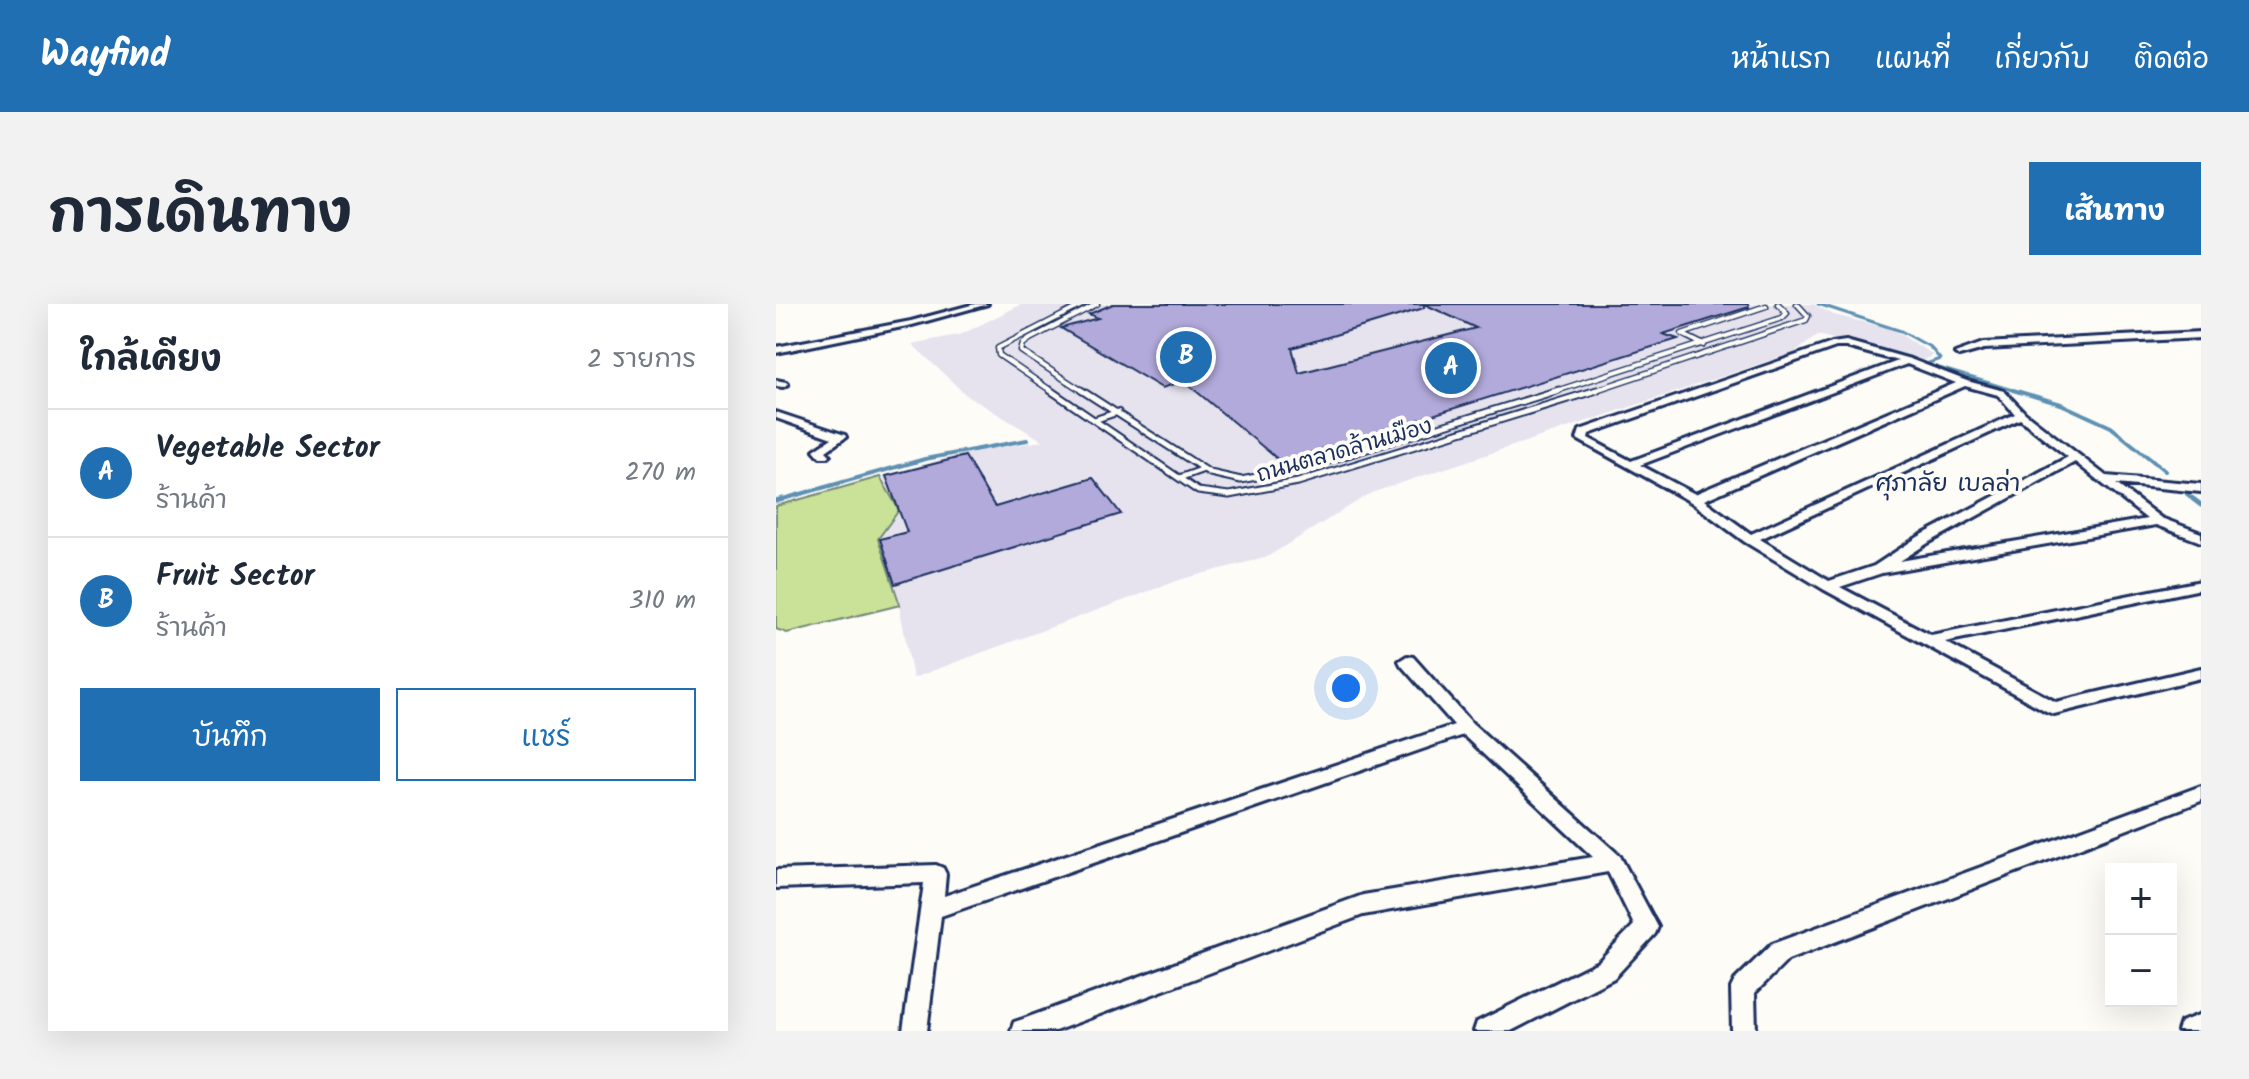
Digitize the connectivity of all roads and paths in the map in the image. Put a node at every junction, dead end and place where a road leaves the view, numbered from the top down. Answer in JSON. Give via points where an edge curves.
{"nodes":[{"id":1,"x":984,"y":304,"type":"edge"},
{"id":2,"x":1084,"y":304,"type":"edge"},
{"id":3,"x":1097,"y":304,"type":"edge"},
{"id":4,"x":1778,"y":304,"type":"edge"},
{"id":5,"x":1797,"y":304,"type":"edge"},
{"id":6,"x":1766,"y":306,"type":"dead end"},
{"id":7,"x":2201,"y":335,"type":"edge"},
{"id":8,"x":1704,"y":345,"type":"junction"},
{"id":9,"x":776,"y":350,"type":"edge"},
{"id":10,"x":1719,"y":350,"type":"junction"},
{"id":11,"x":1959,"y":353,"type":"dead end"},
{"id":12,"x":1032,"y":358,"type":"junction"},
{"id":13,"x":1907,"y":361,"type":"junction"},
{"id":14,"x":1012,"y":364,"type":"junction"},
{"id":15,"x":1582,"y":381,"type":"junction"},
{"id":16,"x":1964,"y":383,"type":"junction"},
{"id":17,"x":1598,"y":389,"type":"junction"},
{"id":18,"x":1118,"y":412,"type":"junction"},
{"id":19,"x":776,"y":415,"type":"edge"},
{"id":20,"x":2021,"y":415,"type":"junction"},
{"id":21,"x":1094,"y":420,"type":"junction"},
{"id":22,"x":1459,"y":420,"type":"junction"},
{"id":23,"x":1472,"y":428,"type":"junction"},
{"id":24,"x":824,"y":455,"type":"dead end"},
{"id":25,"x":2076,"y":457,"type":"junction"},
{"id":26,"x":1630,"y":465,"type":"junction"},
{"id":27,"x":1204,"y":469,"type":"junction"},
{"id":28,"x":1179,"y":478,"type":"junction"},
{"id":29,"x":2105,"y":479,"type":"junction"},
{"id":30,"x":2201,"y":488,"type":"edge"},
{"id":31,"x":1695,"y":499,"type":"junction"},
{"id":32,"x":2157,"y":521,"type":"junction"},
{"id":33,"x":2201,"y":538,"type":"edge"},
{"id":34,"x":1750,"y":539,"type":"junction"},
{"id":35,"x":1879,"y":569,"type":"junction"},
{"id":36,"x":2201,"y":585,"type":"edge"},
{"id":37,"x":1828,"y":586,"type":"junction"},
{"id":38,"x":1927,"y":641,"type":"junction"},
{"id":39,"x":1407,"y":661,"type":"dead end"},
{"id":40,"x":2201,"y":673,"type":"edge"},
{"id":41,"x":1466,"y":727,"type":"junction"},
{"id":42,"x":2201,"y":793,"type":"edge"},
{"id":43,"x":1613,"y":862,"type":"junction"},
{"id":44,"x":776,"y":879,"type":"edge"},
{"id":45,"x":931,"y":910,"type":"junction"},
{"id":46,"x":2201,"y":1026,"type":"edge"},
{"id":47,"x":915,"y":1031,"type":"edge"},
{"id":48,"x":1023,"y":1031,"type":"edge"},
{"id":49,"x":1486,"y":1031,"type":"edge"},
{"id":50,"x":1744,"y":1031,"type":"edge"},
{"id":51,"x":2190,"y":1031,"type":"edge"}],
"edges":[{"from":1,"to":9,"type":"street"},
{"from":2,"to":14,"type":"lane","via":[[998,348]]},
{"from":3,"to":12,"type":"lane","via":[[1023,344],[1021,351]]},
{"from":4,"to":8,"type":"lane","name":"ถนนตลาดล้านเมือง","via":[[1787,313],[1782,318]]},
{"from":5,"to":10,"type":"lane","name":"ถนนตลาดล้านเมือง","via":[[1806,320]]},
{"from":6,"to":8,"type":"lane","via":[[1682,334]]},
{"from":7,"to":11,"type":"street","via":[[1999,345]]},
{"from":8,"to":10,"type":"lane"},
{"from":8,"to":15,"type":"lane","name":"ถนนตลาดล้านเมือง"},
{"from":10,"to":17,"type":"lane","name":"ถนนตลาดล้านเมือง"},
{"from":12,"to":14,"type":"lane"},
{"from":12,"to":18,"type":"lane","name":"ถนนตลาดล้านเมือง"},
{"from":13,"to":16,"type":"street"},
{"from":13,"to":26,"type":"street"},
{"from":13,"to":26,"type":"street","via":[[1835,345],[1581,435],[1584,442]]},
{"from":14,"to":21,"type":"lane","name":"ถนนตลาดล้านเมือง"},
{"from":15,"to":17,"type":"lane"},
{"from":15,"to":22,"type":"lane","name":"ถนนตลาดล้านเมือง"},
{"from":16,"to":20,"type":"street","via":[[2001,393]]},
{"from":16,"to":31,"type":"street"},
{"from":17,"to":23,"type":"lane","name":"ถนนตลาดล้านเมือง"},
{"from":18,"to":21,"type":"lane"},
{"from":18,"to":27,"type":"lane","name":"ถนนตลาดล้านเมือง"},
{"from":19,"to":24,"type":"street","via":[[841,437],[819,450]]},
{"from":20,"to":25,"type":"street"},
{"from":20,"to":34,"type":"street"},
{"from":21,"to":28,"type":"lane","name":"ถนนตลาดล้านเมือง"},
{"from":22,"to":23,"type":"lane"},
{"from":22,"to":27,"type":"lane","name":"ถนนตลาดล้านเมือง","via":[[1264,478],[1224,479]]},
{"from":23,"to":28,"type":"lane","name":"ถนนตลาดล้านเมือง","via":[[1253,492],[1209,494]]},
{"from":25,"to":29,"type":"street"},
{"from":25,"to":35,"type":"street"},
{"from":26,"to":31,"type":"street"},
{"from":27,"to":28,"type":"lane"},
{"from":29,"to":30,"type":"street"},
{"from":29,"to":32,"type":"street"},
{"from":31,"to":34,"type":"street"},
{"from":32,"to":33,"type":"street"},
{"from":32,"to":35,"type":"street"},
{"from":34,"to":37,"type":"street"},
{"from":35,"to":37,"type":"street"},
{"from":36,"to":38,"type":"street"},
{"from":37,"to":38,"type":"street"},
{"from":38,"to":40,"type":"street","via":[[2054,708]]},
{"from":39,"to":41,"type":"street"},
{"from":41,"to":43,"type":"street"},
{"from":41,"to":45,"type":"street"},
{"from":42,"to":50,"type":"street","via":[[1780,952],[1743,988]]},
{"from":43,"to":48,"type":"street","via":[[1363,905]]},
{"from":43,"to":49,"type":"street","via":[[1647,927],[1606,970]]},
{"from":44,"to":45,"type":"street","via":[[936,874]]},
{"from":45,"to":47,"type":"street"},
{"from":46,"to":51,"type":"street"}]}
